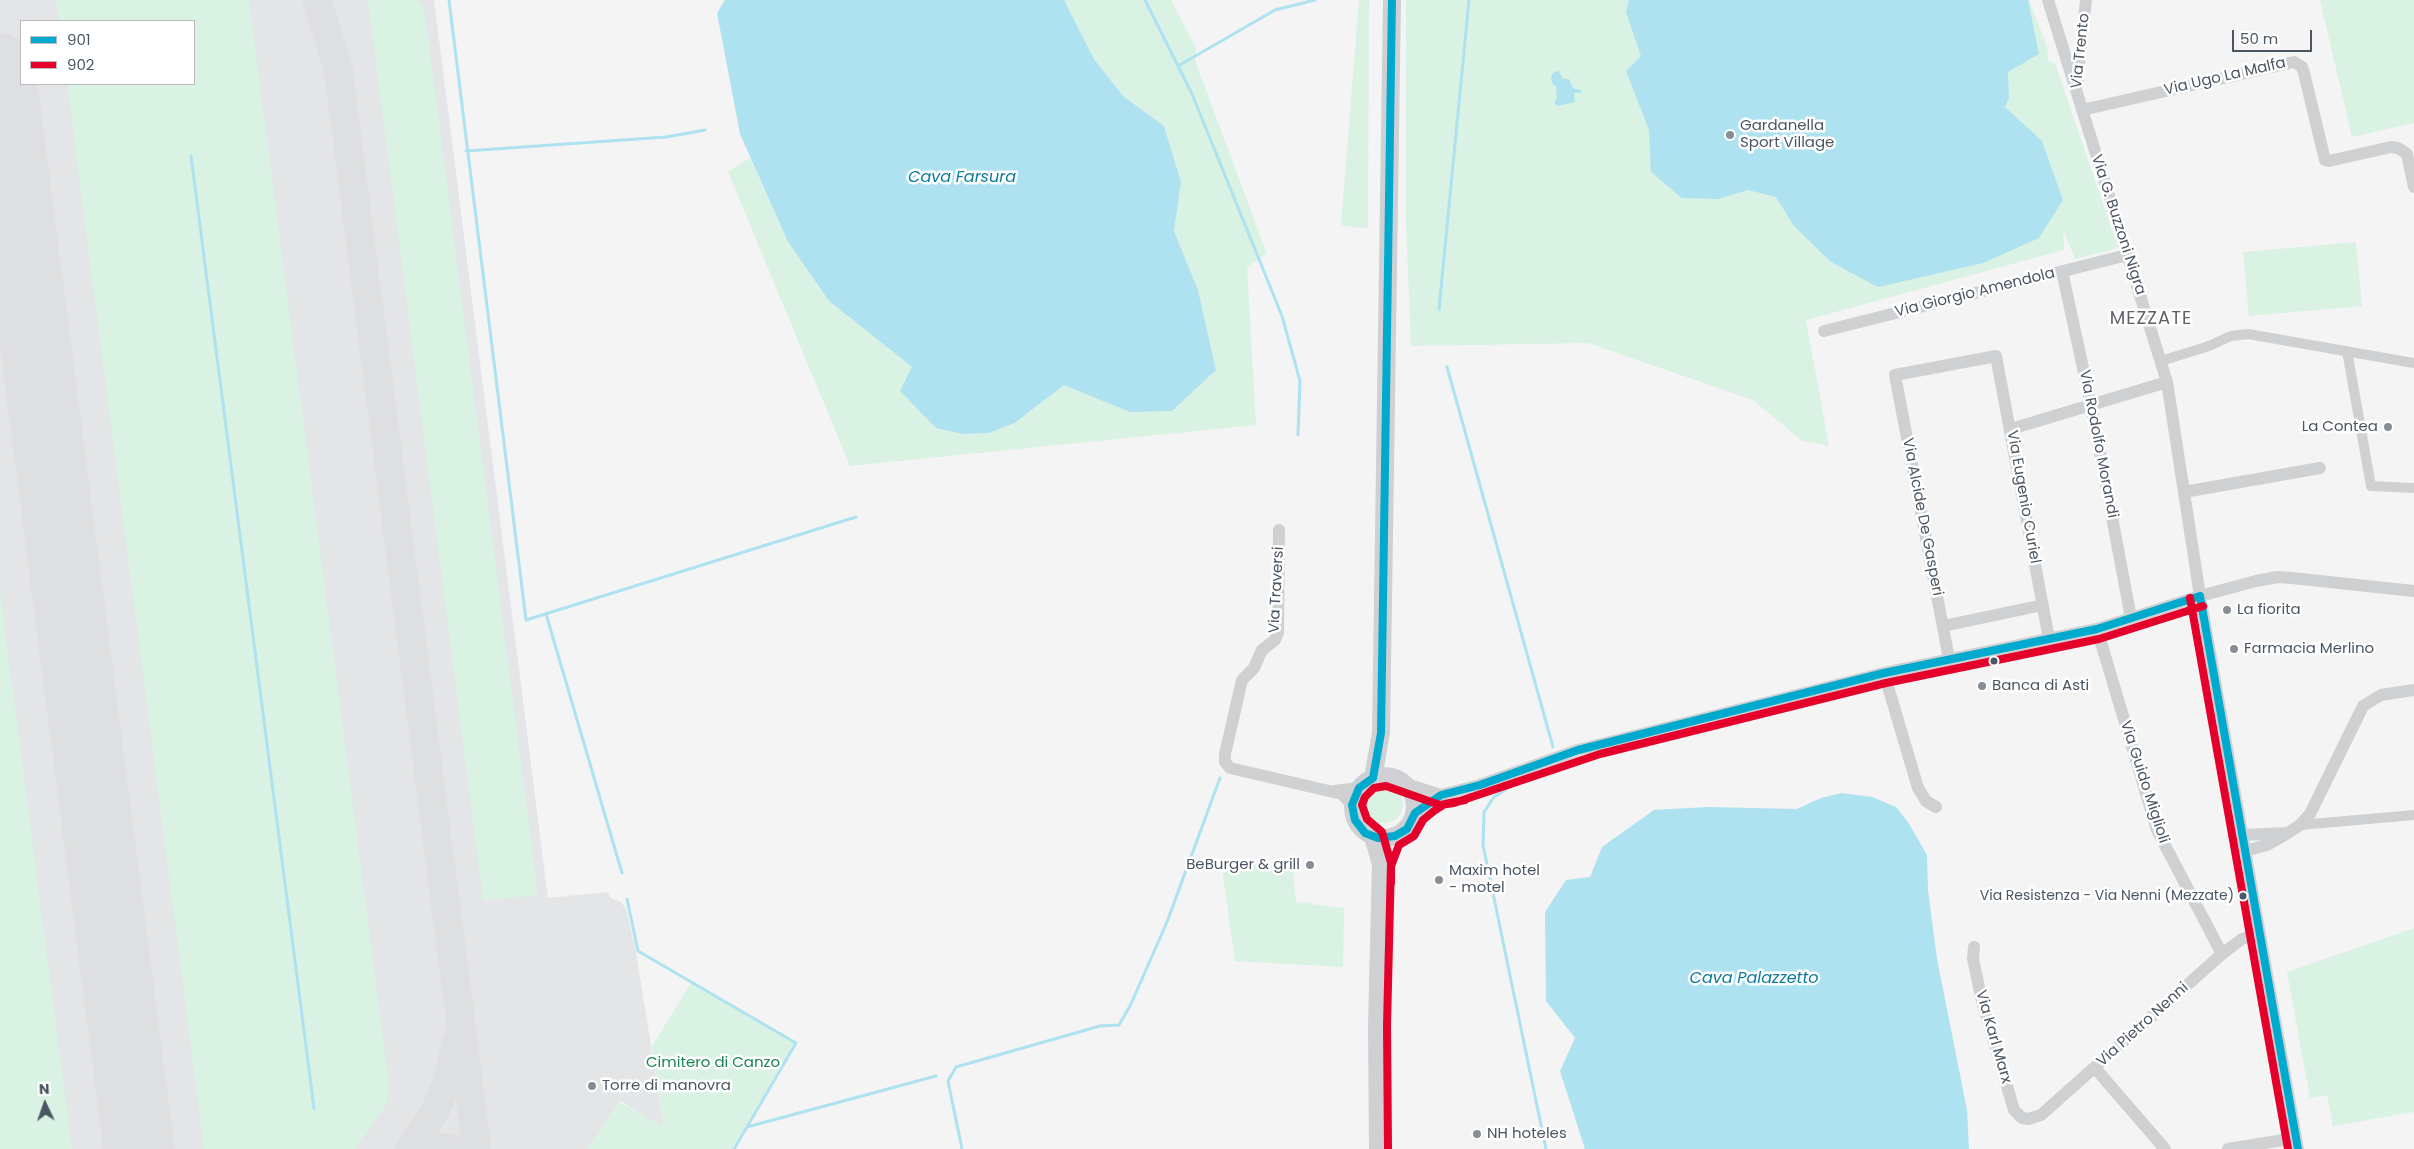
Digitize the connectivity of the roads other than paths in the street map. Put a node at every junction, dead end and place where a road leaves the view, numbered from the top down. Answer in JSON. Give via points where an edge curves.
{"nodes":[{"id":1,"x":1392,"y":0,"type":"edge"},
{"id":2,"x":2048,"y":0,"type":"edge"},
{"id":3,"x":2086,"y":0,"type":"edge"},
{"id":4,"x":2077,"y":96,"type":"junction"},
{"id":5,"x":2082,"y":110,"type":"junction"},
{"id":6,"x":2414,"y":187,"type":"edge"},
{"id":7,"x":2127,"y":255,"type":"junction"},
{"id":8,"x":2062,"y":271,"type":"junction"},
{"id":9,"x":1824,"y":331,"type":"dead end"},
{"id":10,"x":2347,"y":351,"type":"junction"},
{"id":11,"x":1996,"y":356,"type":"joint"},
{"id":12,"x":2161,"y":361,"type":"junction"},
{"id":13,"x":2414,"y":363,"type":"edge"},
{"id":14,"x":2167,"y":382,"type":"junction"},
{"id":15,"x":2091,"y":405,"type":"junction"},
{"id":16,"x":2011,"y":429,"type":"junction"},
{"id":17,"x":2320,"y":468,"type":"dead end"},
{"id":18,"x":2414,"y":488,"type":"edge"},
{"id":19,"x":2184,"y":492,"type":"junction"},
{"id":20,"x":1279,"y":530,"type":"dead end"},
{"id":21,"x":2414,"y":591,"type":"edge"},
{"id":22,"x":2200,"y":596,"type":"junction"},
{"id":23,"x":2042,"y":605,"type":"junction"},
{"id":24,"x":2131,"y":618,"type":"junction"},
{"id":25,"x":1943,"y":626,"type":"junction"},
{"id":26,"x":2097,"y":629,"type":"junction"},
{"id":27,"x":2049,"y":639,"type":"junction"},
{"id":28,"x":1949,"y":659,"type":"junction"},
{"id":29,"x":1884,"y":673,"type":"junction"},
{"id":30,"x":2414,"y":690,"type":"edge"},
{"id":31,"x":1381,"y":733,"type":"junction"},
{"id":32,"x":1399,"y":780,"type":"junction"},
{"id":33,"x":1366,"y":783,"type":"junction"},
{"id":34,"x":1332,"y":791,"type":"junction"},
{"id":35,"x":1441,"y":795,"type":"junction"},
{"id":36,"x":1352,"y":805,"type":"junction"},
{"id":37,"x":1936,"y":807,"type":"dead end"},
{"id":38,"x":1415,"y":813,"type":"junction"},
{"id":39,"x":2414,"y":815,"type":"edge"},
{"id":40,"x":2300,"y":825,"type":"junction"},
{"id":41,"x":2288,"y":833,"type":"junction"},
{"id":42,"x":2242,"y":835,"type":"junction"},
{"id":43,"x":1373,"y":837,"type":"junction"},
{"id":44,"x":1391,"y":838,"type":"junction"},
{"id":45,"x":2244,"y":851,"type":"junction"},
{"id":46,"x":1381,"y":864,"type":"junction"},
{"id":47,"x":2259,"y":934,"type":"junction"},
{"id":48,"x":1974,"y":947,"type":"dead end"},
{"id":49,"x":2222,"y":954,"type":"junction"},
{"id":50,"x":2095,"y":1068,"type":"junction"},
{"id":51,"x":2028,"y":1119,"type":"joint"},
{"id":52,"x":2297,"y":1143,"type":"edge"},
{"id":53,"x":1378,"y":1149,"type":"edge"},
{"id":54,"x":2165,"y":1149,"type":"edge"},
{"id":55,"x":2228,"y":1149,"type":"edge"}],
"edges":[{"from":1,"to":31,"type":"main road"},
{"from":2,"to":4,"type":"street","name":"Via Trento"},
{"from":3,"to":4,"type":"street","name":"Via Trento"},
{"from":4,"to":5,"type":"street","name":"Via G. Buzzoni Nigra"},
{"from":5,"to":6,"type":"street","name":"Via Ugo La Malfa","via":[[2294,62],[2302,67],[2304,73],[2325,160],[2329,162],[2398,148],[2407,154]]},
{"from":5,"to":7,"type":"street","name":"Via G. Buzzoni Nigra"},
{"from":7,"to":8,"type":"street","name":"Via Giorgio Amendola"},
{"from":7,"to":12,"type":"street","name":"Via G. Buzzoni Nigra"},
{"from":8,"to":9,"type":"street","name":"Via Giorgio Amendola"},
{"from":8,"to":15,"type":"street","name":"Via Rodolfo Morandi"},
{"from":10,"to":12,"type":"street","via":[[2248,334],[2231,336]]},
{"from":10,"to":13,"type":"street"},
{"from":10,"to":18,"type":"street","via":[[2371,486]]},
{"from":11,"to":16,"type":"street","name":"Via Eugenio Curiel"},
{"from":11,"to":25,"type":"street","name":"Via Alcide De Gasperi","via":[[1895,375]]},
{"from":12,"to":14,"type":"street","name":"Via G. Buzzoni Nigra"},
{"from":14,"to":15,"type":"street"},
{"from":14,"to":19,"type":"street","name":"Via G. Buzzoni Nigra"},
{"from":15,"to":16,"type":"street"},
{"from":15,"to":24,"type":"street","name":"Via Rodolfo Morandi"},
{"from":16,"to":23,"type":"street","name":"Via Eugenio Curiel"},
{"from":17,"to":19,"type":"street"},
{"from":19,"to":22,"type":"street","name":"Via G. Buzzoni Nigra"},
{"from":20,"to":34,"type":"street","name":"Via Traversi","via":[[1278,633],[1242,680],[1224,760],[1230,768]]},
{"from":21,"to":22,"type":"street","via":[[2278,577]]},
{"from":22,"to":24,"type":"street"},
{"from":22,"to":42,"type":"street","name":"Via G. Buzzoni Nigra"},
{"from":23,"to":25,"type":"street"},
{"from":23,"to":27,"type":"street","name":"Via Eugenio Curiel"},
{"from":24,"to":26,"type":"street"},
{"from":25,"to":28,"type":"street","name":"Via Alcide De Gasperi"},
{"from":26,"to":27,"type":"street"},
{"from":26,"to":49,"type":"street","name":"Via Guido Miglioli","via":[[2157,830]]},
{"from":27,"to":28,"type":"street"},
{"from":28,"to":29,"type":"street"},
{"from":29,"to":35,"type":"street","via":[[1578,750],[1474,787]]},
{"from":29,"to":37,"type":"street","via":[[1918,788],[1926,801]]},
{"from":30,"to":40,"type":"street","via":[[2381,695],[2363,706],[2321,795]]},
{"from":31,"to":32,"type":"main road","via":[[1386,761]]},
{"from":31,"to":33,"type":"main road"},
{"from":32,"to":33,"type":"main road"},
{"from":32,"to":35,"type":"street"},
{"from":32,"to":38,"type":"main road","via":[[1413,794]]},
{"from":33,"to":34,"type":"street"},
{"from":33,"to":36,"type":"main road"},
{"from":34,"to":36,"type":"street","via":[[1342,794]]},
{"from":35,"to":38,"type":"street"},
{"from":36,"to":43,"type":"main road","via":[[1358,825]]},
{"from":38,"to":44,"type":"main road","via":[[1406,829]]},
{"from":39,"to":40,"type":"street"},
{"from":40,"to":41,"type":"street"},
{"from":41,"to":42,"type":"street"},
{"from":41,"to":45,"type":"street"},
{"from":42,"to":45,"type":"street","name":"Via G. Buzzoni Nigra"},
{"from":43,"to":44,"type":"main road"},
{"from":43,"to":46,"type":"main road"},
{"from":44,"to":46,"type":"main road"},
{"from":45,"to":47,"type":"street","name":"Via G. Buzzoni Nigra"},
{"from":46,"to":53,"type":"main road"},
{"from":47,"to":49,"type":"street","name":"Via Pietro Nenni","via":[[2242,939]]},
{"from":47,"to":52,"type":"street","name":"Via G. Buzzoni Nigra"},
{"from":48,"to":51,"type":"street","name":"Via Karl Marx","via":[[1973,959],[1982,1001],[2014,1110]]},
{"from":49,"to":50,"type":"street","name":"Via Pietro Nenni"},
{"from":50,"to":51,"type":"street","name":"Via Pietro Nenni","via":[[2041,1115]]},
{"from":50,"to":54,"type":"street"},
{"from":52,"to":55,"type":"street"}]}
